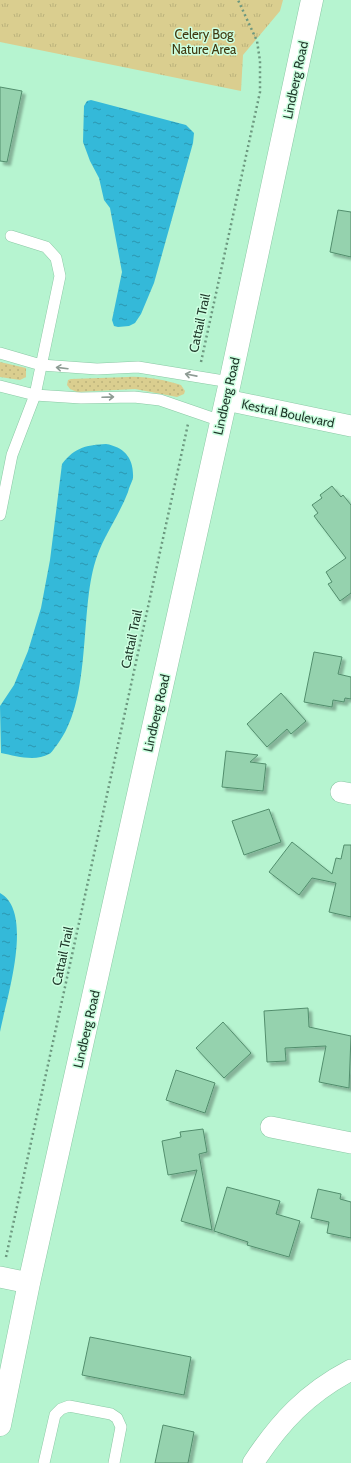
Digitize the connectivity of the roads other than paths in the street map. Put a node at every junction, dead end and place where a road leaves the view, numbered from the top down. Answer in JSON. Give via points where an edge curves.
{"nodes":[{"id":1,"x":312,"y":0,"type":"edge"},
{"id":2,"x":11,"y":236,"type":"dead end"},
{"id":3,"x":0,"y":354,"type":"edge"},
{"id":4,"x":41,"y":365,"type":"junction"},
{"id":5,"x":0,"y":386,"type":"edge"},
{"id":6,"x":228,"y":391,"type":"junction"},
{"id":7,"x":35,"y":395,"type":"junction"},
{"id":8,"x":221,"y":421,"type":"junction"},
{"id":9,"x":351,"y":426,"type":"edge"},
{"id":10,"x":0,"y":515,"type":"edge"},
{"id":11,"x":271,"y":1127,"type":"dead end"},
{"id":12,"x":351,"y":1143,"type":"edge"},
{"id":13,"x":1,"y":1277,"type":"edge"},
{"id":14,"x":29,"y":1283,"type":"junction"},
{"id":15,"x":351,"y":1370,"type":"edge"},
{"id":16,"x":0,"y":1425,"type":"edge"},
{"id":17,"x":44,"y":1463,"type":"edge"},
{"id":18,"x":114,"y":1463,"type":"edge"},
{"id":19,"x":253,"y":1463,"type":"edge"}],
"edges":[{"from":1,"to":6,"type":"main road","name":"Lindberg Road"},
{"from":2,"to":4,"type":"lane","via":[[46,247],[56,258],[60,276]]},
{"from":3,"to":4,"type":"lane"},
{"from":6,"to":4,"type":"lane","one_way":true,"via":[[198,376],[138,367],[97,369]]},
{"from":4,"to":7,"type":"lane"},
{"from":5,"to":7,"type":"lane"},
{"from":6,"to":8,"type":"main road","name":"Lindberg Road"},
{"from":6,"to":9,"type":"street","name":"Kestral Boulevard"},
{"from":7,"to":8,"type":"lane","one_way":true,"via":[[160,400]]},
{"from":7,"to":10,"type":"lane","via":[[12,455]]},
{"from":8,"to":14,"type":"main road","name":"Lindberg Road"},
{"from":11,"to":12,"type":"street"},
{"from":13,"to":14,"type":"street"},
{"from":14,"to":16,"type":"main road","name":"Lindberg Road"},
{"from":15,"to":19,"type":"street","via":[[307,1398],[271,1435]]},
{"from":17,"to":18,"type":"lane","via":[[55,1415],[69,1406],[111,1414],[118,1418],[121,1427]]}]}
